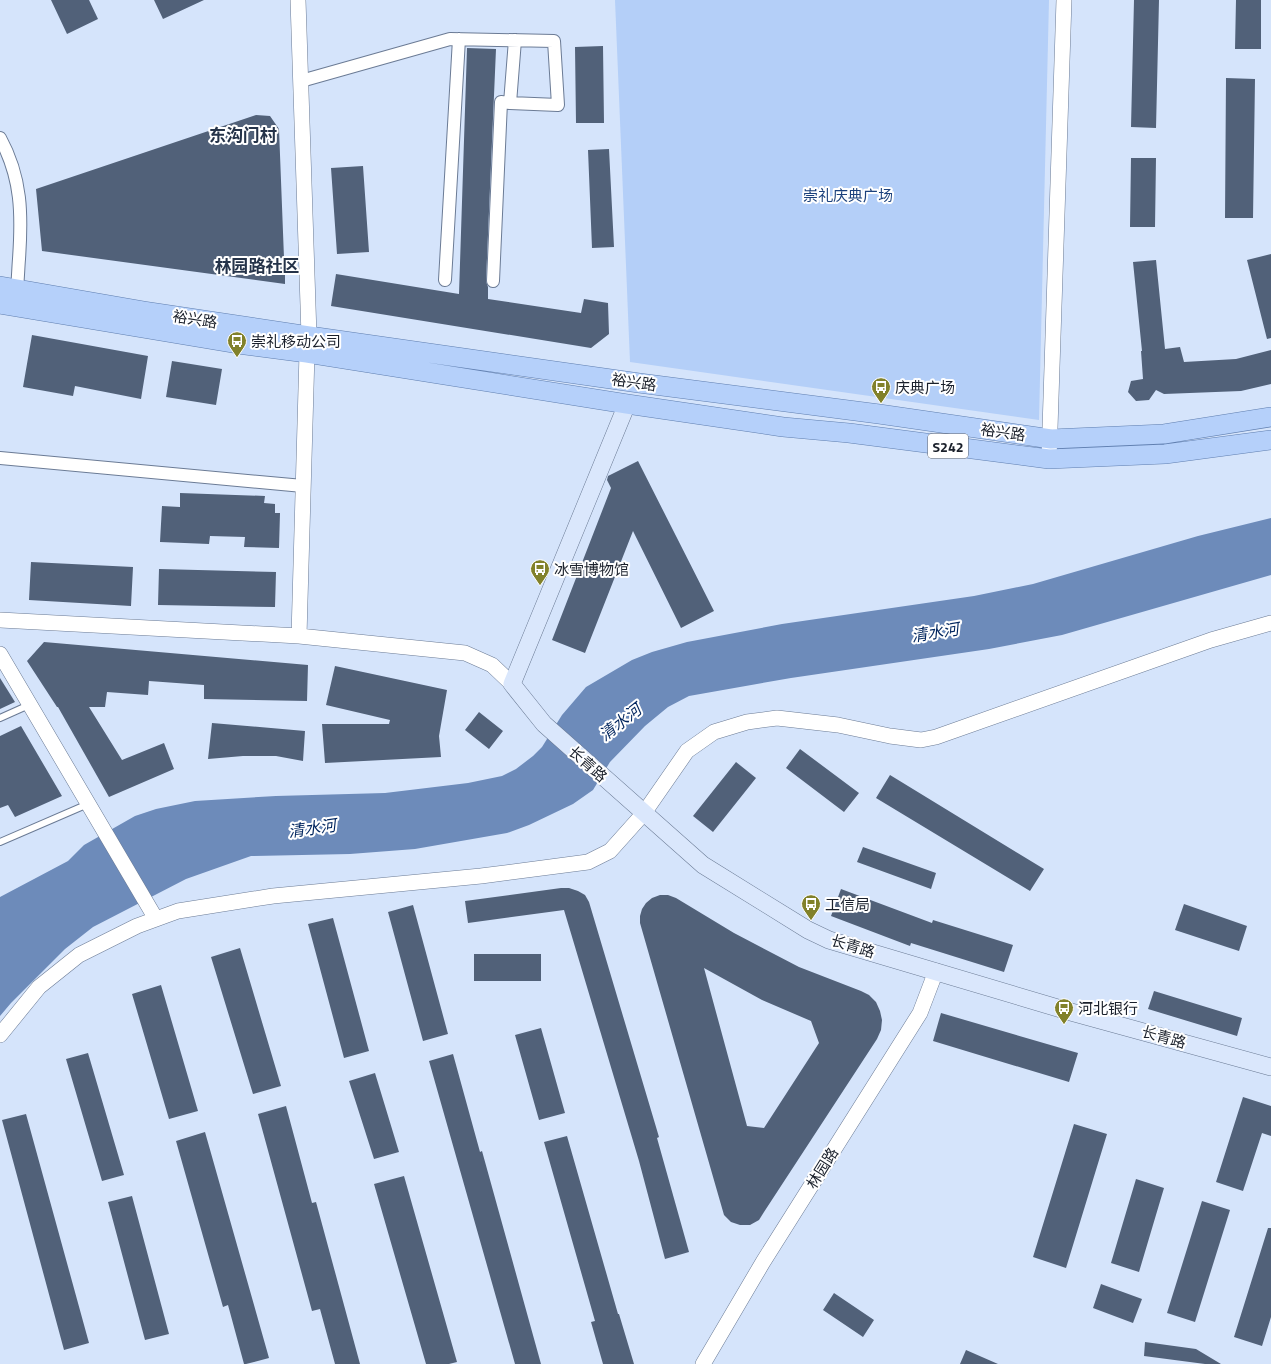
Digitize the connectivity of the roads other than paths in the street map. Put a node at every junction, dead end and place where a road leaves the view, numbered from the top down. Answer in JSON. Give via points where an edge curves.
{"nodes":[{"id":1,"x":298,"y":0,"type":"edge"},
{"id":2,"x":1064,"y":0,"type":"edge"},
{"id":3,"x":458,"y":39,"type":"junction"},
{"id":4,"x":516,"y":40,"type":"junction"},
{"id":5,"x":301,"y":81,"type":"junction"},
{"id":6,"x":510,"y":103,"type":"junction"},
{"id":7,"x":0,"y":138,"type":"edge"},
{"id":8,"x":445,"y":280,"type":"dead end"},
{"id":9,"x":493,"y":281,"type":"dead end"},
{"id":10,"x":8,"y":296,"type":"edge"},
{"id":11,"x":308,"y":345,"type":"junction"},
{"id":12,"x":639,"y":383,"type":"junction"},
{"id":13,"x":627,"y":404,"type":"junction"},
{"id":14,"x":1271,"y":417,"type":"edge"},
{"id":15,"x":1051,"y":439,"type":"junction"},
{"id":16,"x":1271,"y":440,"type":"edge"},
{"id":17,"x":0,"y":458,"type":"edge"},
{"id":18,"x":1049,"y":459,"type":"junction"},
{"id":19,"x":303,"y":486,"type":"junction"},
{"id":20,"x":0,"y":620,"type":"edge"},
{"id":21,"x":1271,"y":623,"type":"edge"},
{"id":22,"x":300,"y":636,"type":"junction"},
{"id":23,"x":0,"y":654,"type":"edge"},
{"id":24,"x":512,"y":684,"type":"junction"},
{"id":25,"x":30,"y":704,"type":"junction"},
{"id":26,"x":0,"y":718,"type":"edge"},
{"id":27,"x":88,"y":804,"type":"junction"},
{"id":28,"x":644,"y":813,"type":"junction"},
{"id":29,"x":0,"y":842,"type":"edge"},
{"id":30,"x":156,"y":919,"type":"junction"},
{"id":31,"x":936,"y":971,"type":"junction"},
{"id":32,"x":0,"y":1035,"type":"edge"},
{"id":33,"x":1271,"y":1067,"type":"edge"},
{"id":34,"x":703,"y":1364,"type":"edge"}],
"edges":[{"from":1,"to":5,"type":"street"},
{"from":2,"to":15,"type":"street"},
{"from":3,"to":4,"type":"street"},
{"from":3,"to":5,"type":"street","via":[[450,39]]},
{"from":3,"to":8,"type":"street"},
{"from":4,"to":6,"type":"street"},
{"from":4,"to":6,"type":"street","via":[[554,41],[558,105]]},
{"from":5,"to":11,"type":"street"},
{"from":6,"to":9,"type":"street","via":[[501,102]]},
{"from":7,"to":10,"type":"street","via":[[13,169],[20,196],[21,230]]},
{"from":10,"to":11,"type":"main road","name":"裕兴路","number":"S242","via":[[144,311]]},
{"from":11,"to":12,"type":"main road","name":"裕兴路","number":"S242"},
{"from":11,"to":13,"type":"main road","name":"裕兴路","number":"S242"},
{"from":11,"to":19,"type":"street"},
{"from":12,"to":13,"type":"street"},
{"from":12,"to":15,"type":"main road","name":"裕兴路","number":"S242"},
{"from":13,"to":18,"type":"main road","name":"裕兴路","number":"S242","via":[[783,427]]},
{"from":13,"to":24,"type":"main road"},
{"from":14,"to":15,"type":"main road","name":"裕兴路","number":"S242","via":[[1164,434]]},
{"from":15,"to":18,"type":"street"},
{"from":16,"to":18,"type":"main road","name":"裕兴路","number":"S242","via":[[1165,454]]},
{"from":17,"to":19,"type":"street"},
{"from":19,"to":22,"type":"street"},
{"from":20,"to":22,"type":"street"},
{"from":21,"to":28,"type":"street","via":[[1211,640],[936,737],[921,740],[838,725],[777,718],[747,722],[714,732],[687,751]]},
{"from":22,"to":24,"type":"street","via":[[465,653],[492,665]]},
{"from":23,"to":25,"type":"street"},
{"from":24,"to":28,"type":"main road","name":"长青路","via":[[544,724]]},
{"from":25,"to":26,"type":"lane"},
{"from":25,"to":27,"type":"street"},
{"from":27,"to":29,"type":"lane"},
{"from":27,"to":30,"type":"street"},
{"from":28,"to":30,"type":"street","via":[[610,851],[588,862],[481,876],[274,896],[178,911]]},
{"from":28,"to":31,"type":"main road","name":"长青路","via":[[703,865],[808,930],[829,940]]},
{"from":30,"to":32,"type":"street","via":[[79,955],[39,987]]},
{"from":31,"to":33,"type":"main road","name":"长青路","via":[[1071,1012]]},
{"from":31,"to":34,"type":"street","name":"林园路","via":[[920,1013],[763,1262]]}]}
